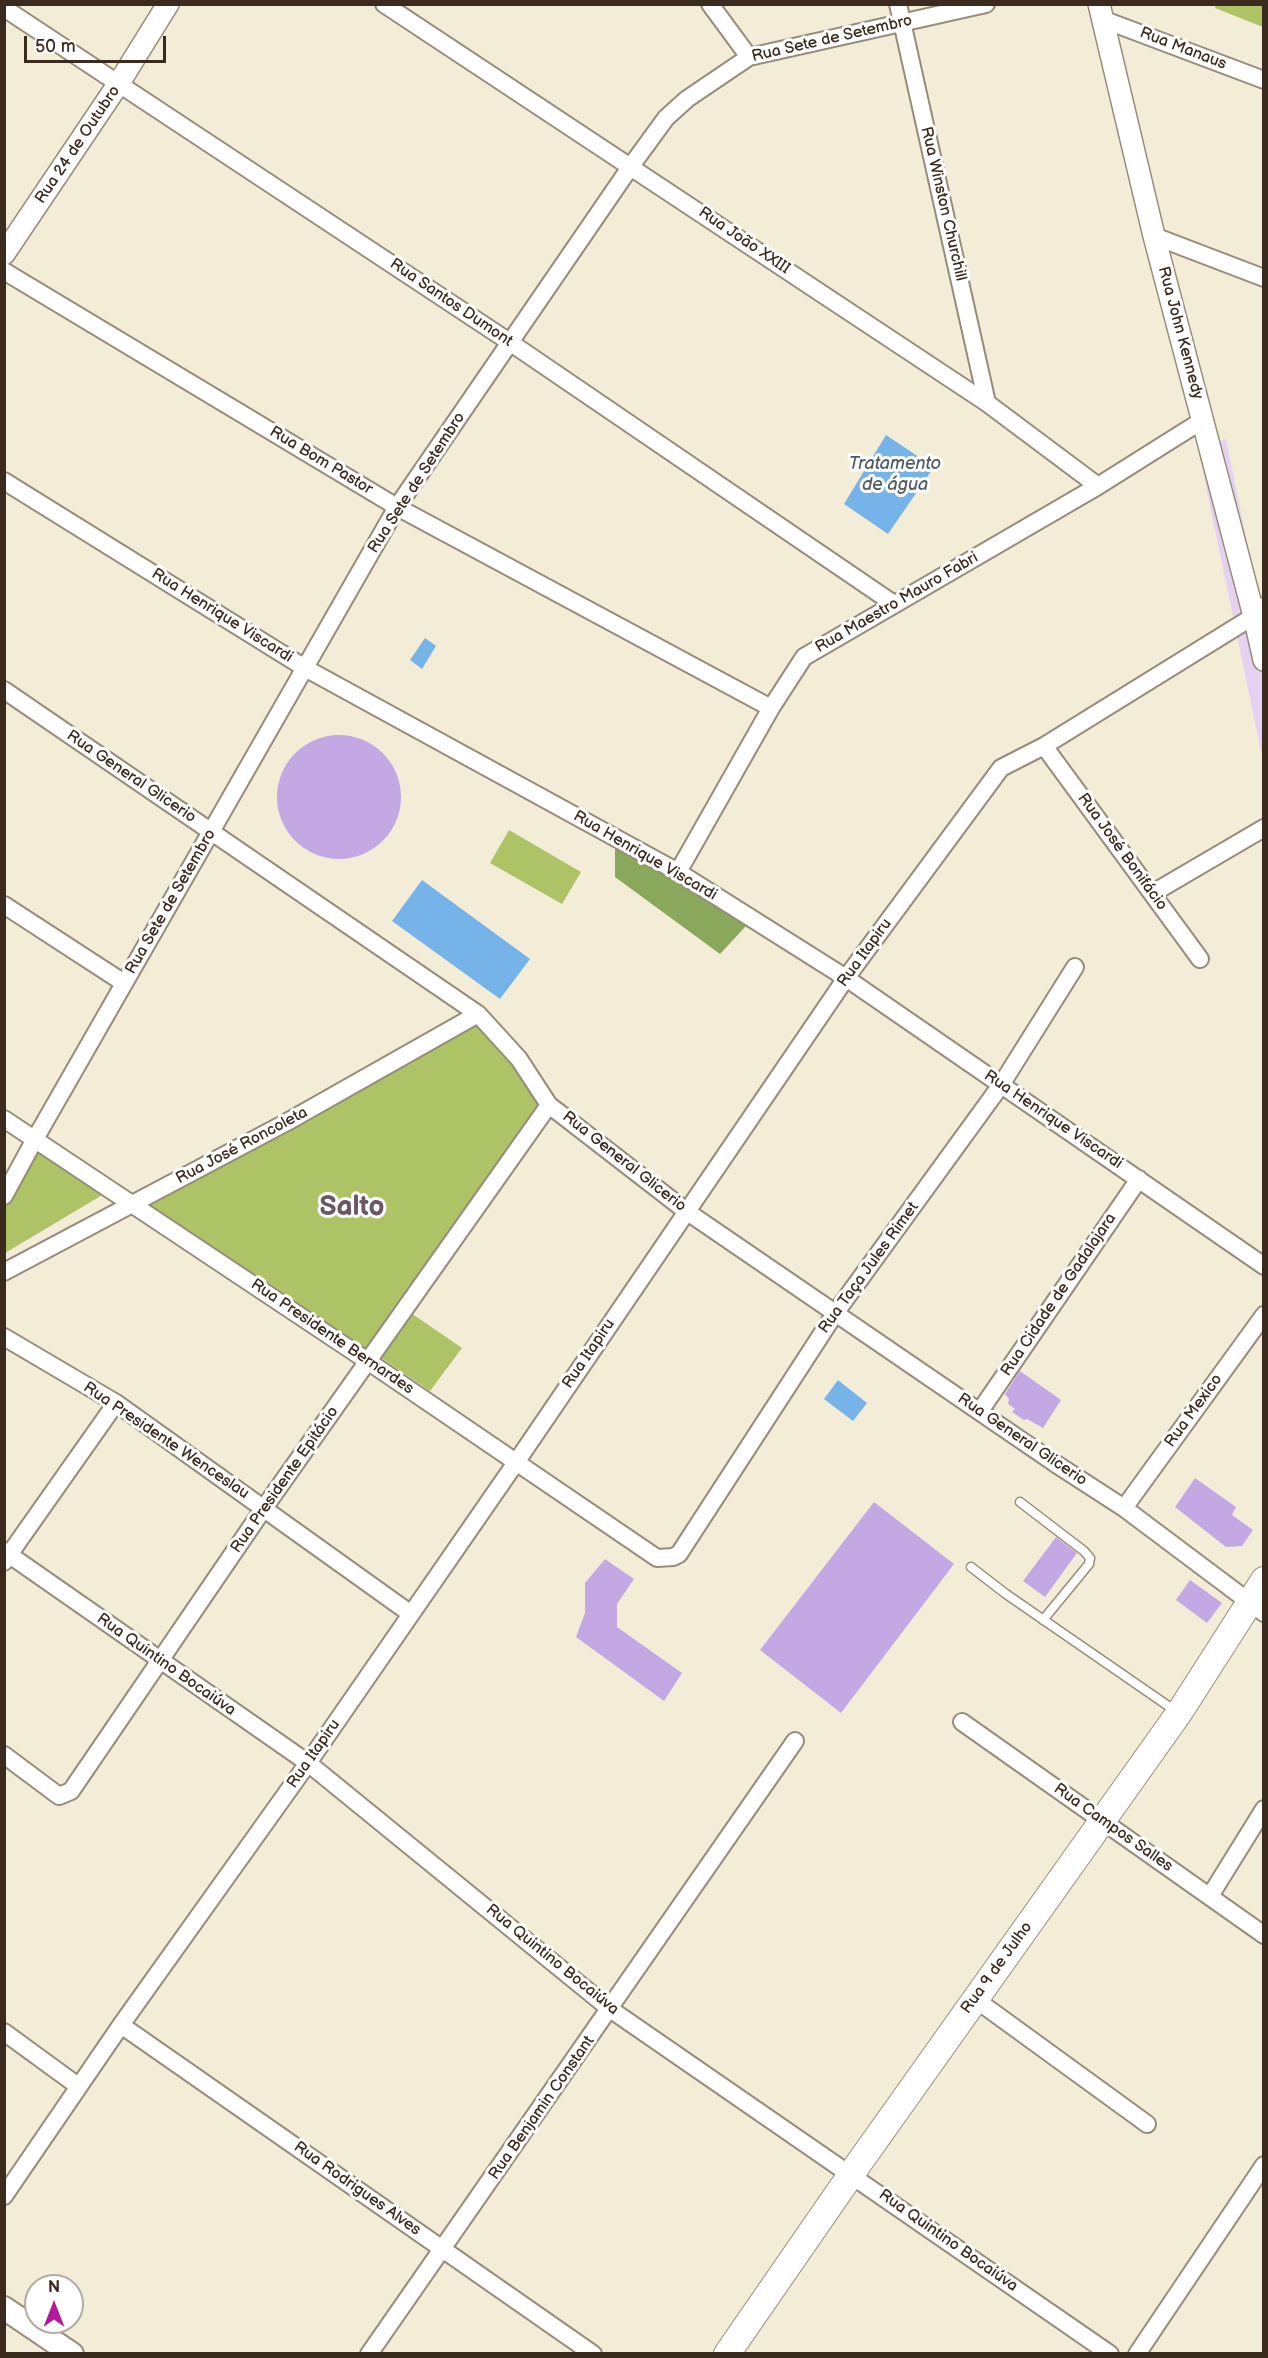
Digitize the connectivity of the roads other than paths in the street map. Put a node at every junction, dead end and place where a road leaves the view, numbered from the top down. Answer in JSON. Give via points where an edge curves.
{"nodes":[{"id":1,"x":168,"y":4,"type":"edge"},
{"id":2,"x":384,"y":4,"type":"edge"},
{"id":3,"x":710,"y":4,"type":"edge"},
{"id":4,"x":898,"y":4,"type":"edge"},
{"id":5,"x":986,"y":4,"type":"edge"},
{"id":6,"x":4,"y":8,"type":"edge"},
{"id":7,"x":1101,"y":12,"type":"edge"},
{"id":8,"x":903,"y":23,"type":"junction"},
{"id":9,"x":749,"y":57,"type":"junction"},
{"id":10,"x":1263,"y":80,"type":"edge"},
{"id":11,"x":119,"y":83,"type":"junction"},
{"id":12,"x":631,"y":166,"type":"junction"},
{"id":13,"x":1154,"y":236,"type":"junction"},
{"id":14,"x":4,"y":254,"type":"edge"},
{"id":15,"x":4,"y":271,"type":"edge"},
{"id":16,"x":1263,"y":278,"type":"edge"},
{"id":17,"x":511,"y":343,"type":"junction"},
{"id":18,"x":987,"y":403,"type":"junction"},
{"id":19,"x":1203,"y":420,"type":"junction"},
{"id":20,"x":4,"y":481,"type":"edge"},
{"id":21,"x":1098,"y":486,"type":"junction"},
{"id":22,"x":398,"y":507,"type":"junction"},
{"id":23,"x":894,"y":604,"type":"junction"},
{"id":24,"x":1259,"y":611,"type":"edge"},
{"id":25,"x":1263,"y":660,"type":"edge"},
{"id":26,"x":305,"y":668,"type":"junction"},
{"id":27,"x":4,"y":690,"type":"edge"},
{"id":28,"x":771,"y":708,"type":"junction"},
{"id":29,"x":1044,"y":746,"type":"junction"},
{"id":30,"x":1263,"y":828,"type":"edge"},
{"id":31,"x":211,"y":832,"type":"junction"},
{"id":32,"x":678,"y":872,"type":"junction"},
{"id":33,"x":1153,"y":893,"type":"junction"},
{"id":34,"x":4,"y":905,"type":"edge"},
{"id":35,"x":1200,"y":959,"type":"dead end"},
{"id":36,"x":1075,"y":966,"type":"dead end"},
{"id":37,"x":846,"y":978,"type":"junction"},
{"id":38,"x":124,"y":983,"type":"junction"},
{"id":39,"x":478,"y":1014,"type":"junction"},
{"id":40,"x":1001,"y":1085,"type":"junction"},
{"id":41,"x":549,"y":1105,"type":"junction"},
{"id":42,"x":4,"y":1119,"type":"edge"},
{"id":43,"x":35,"y":1139,"type":"junction"},
{"id":44,"x":1139,"y":1179,"type":"junction"},
{"id":45,"x":4,"y":1196,"type":"edge"},
{"id":46,"x":132,"y":1205,"type":"junction"},
{"id":47,"x":686,"y":1210,"type":"junction"},
{"id":48,"x":1263,"y":1266,"type":"edge"},
{"id":49,"x":4,"y":1272,"type":"edge"},
{"id":50,"x":836,"y":1312,"type":"junction"},
{"id":51,"x":1263,"y":1315,"type":"edge"},
{"id":52,"x":4,"y":1337,"type":"edge"},
{"id":53,"x":369,"y":1362,"type":"junction"},
{"id":54,"x":116,"y":1403,"type":"junction"},
{"id":55,"x":980,"y":1411,"type":"junction"},
{"id":56,"x":517,"y":1461,"type":"junction"},
{"id":57,"x":1020,"y":1502,"type":"dead end"},
{"id":58,"x":264,"y":1508,"type":"junction"},
{"id":59,"x":1124,"y":1508,"type":"junction"},
{"id":60,"x":6,"y":1556,"type":"edge"},
{"id":61,"x":657,"y":1558,"type":"joint"},
{"id":62,"x":971,"y":1568,"type":"dead end"},
{"id":63,"x":1263,"y":1580,"type":"edge"},
{"id":64,"x":1256,"y":1608,"type":"edge"},
{"id":65,"x":411,"y":1614,"type":"junction"},
{"id":66,"x":1042,"y":1620,"type":"junction"},
{"id":67,"x":158,"y":1660,"type":"junction"},
{"id":68,"x":1179,"y":1713,"type":"junction"},
{"id":69,"x":962,"y":1722,"type":"dead end"},
{"id":70,"x":795,"y":1741,"type":"dead end"},
{"id":71,"x":4,"y":1755,"type":"edge"},
{"id":72,"x":308,"y":1763,"type":"junction"},
{"id":73,"x":1263,"y":1809,"type":"edge"},
{"id":74,"x":1103,"y":1822,"type":"junction"},
{"id":75,"x":1210,"y":1896,"type":"junction"},
{"id":76,"x":1263,"y":1935,"type":"edge"},
{"id":77,"x":975,"y":1999,"type":"junction"},
{"id":78,"x":610,"y":2009,"type":"junction"},
{"id":79,"x":121,"y":2025,"type":"junction"},
{"id":80,"x":4,"y":2032,"type":"edge"},
{"id":81,"x":78,"y":2086,"type":"junction"},
{"id":82,"x":1147,"y":2124,"type":"dead end"},
{"id":83,"x":1263,"y":2165,"type":"edge"},
{"id":84,"x":851,"y":2174,"type":"junction"},
{"id":85,"x":4,"y":2196,"type":"edge"},
{"id":86,"x":443,"y":2250,"type":"junction"},
{"id":87,"x":4,"y":2308,"type":"edge"},
{"id":88,"x":72,"y":2354,"type":"edge"},
{"id":89,"x":369,"y":2354,"type":"edge"},
{"id":90,"x":593,"y":2354,"type":"edge"},
{"id":91,"x":727,"y":2354,"type":"edge"},
{"id":92,"x":1110,"y":2354,"type":"edge"},
{"id":93,"x":1137,"y":2354,"type":"edge"}],
"edges":[{"from":1,"to":11,"type":"street","name":"Rua 24 de Outubro"},
{"from":2,"to":12,"type":"street","name":"Rua João XXIII"},
{"from":3,"to":9,"type":"street"},
{"from":4,"to":8,"type":"street","name":"Rua Winston Churchill"},
{"from":5,"to":8,"type":"street","name":"Rua Sete de Setembro"},
{"from":6,"to":11,"type":"street","name":"Rua Santos Dumont"},
{"from":7,"to":10,"type":"street","name":"Rua Manaus"},
{"from":7,"to":13,"type":"street","name":"Rua John Kennedy"},
{"from":8,"to":9,"type":"street","name":"Rua Sete de Setembro"},
{"from":8,"to":18,"type":"street","name":"Rua Winston Churchill"},
{"from":9,"to":12,"type":"street","name":"Rua Sete de Setembro","via":[[666,118]]},
{"from":11,"to":14,"type":"street","name":"Rua 24 de Outubro"},
{"from":11,"to":17,"type":"street","name":"Rua Santos Dumont"},
{"from":12,"to":17,"type":"street","name":"Rua Sete de Setembro"},
{"from":12,"to":18,"type":"street","name":"Rua João XXIII"},
{"from":13,"to":16,"type":"street"},
{"from":13,"to":19,"type":"street","name":"Rua John Kennedy"},
{"from":15,"to":22,"type":"street","name":"Rua Bom Pastor"},
{"from":17,"to":22,"type":"street","name":"Rua Sete de Setembro"},
{"from":17,"to":23,"type":"street","name":"Rua Santos Dumont"},
{"from":18,"to":21,"type":"street","name":"Rua João XXIII"},
{"from":19,"to":21,"type":"street","name":"Rua Maestro Mauro Fabri"},
{"from":19,"to":24,"type":"street","name":"Rua John Kennedy"},
{"from":20,"to":26,"type":"street","name":"Rua Henrique Viscardi"},
{"from":21,"to":23,"type":"street","name":"Rua Maestro Mauro Fabri"},
{"from":22,"to":26,"type":"street","name":"Rua Sete de Setembro"},
{"from":22,"to":28,"type":"street","name":"Rua Bom Pastor"},
{"from":23,"to":28,"type":"street","name":"Rua Maestro Mauro Fabri","via":[[804,657]]},
{"from":24,"to":25,"type":"street","name":"Rua John Kennedy"},
{"from":24,"to":29,"type":"street","name":"Rua Itapiru"},
{"from":26,"to":31,"type":"street","name":"Rua Sete de Setembro"},
{"from":26,"to":32,"type":"street","name":"Rua Henrique Viscardi"},
{"from":27,"to":31,"type":"street","name":"Rua General Glicerio"},
{"from":28,"to":32,"type":"street","name":"Rua Maestro Mauro Fabri"},
{"from":29,"to":33,"type":"street","name":"Rua José Bonifácio"},
{"from":29,"to":37,"type":"street","name":"Rua Itapiru","via":[[1000,768]]},
{"from":30,"to":33,"type":"street"},
{"from":31,"to":38,"type":"street","name":"Rua Sete de Setembro"},
{"from":31,"to":39,"type":"street","name":"Rua General Glicerio"},
{"from":32,"to":37,"type":"street","name":"Rua Henrique Viscardi"},
{"from":33,"to":35,"type":"street","name":"Rua José Bonifácio"},
{"from":34,"to":38,"type":"street"},
{"from":36,"to":40,"type":"street","name":"Rua Taça Jules Rimet"},
{"from":37,"to":40,"type":"street","name":"Rua Henrique Viscardi"},
{"from":37,"to":47,"type":"street","name":"Rua Itapiru"},
{"from":38,"to":43,"type":"street","name":"Rua Sete de Setembro"},
{"from":39,"to":41,"type":"street","name":"Rua General Glicerio","via":[[519,1059]]},
{"from":39,"to":46,"type":"street","name":"Rua José Roncoleta"},
{"from":40,"to":44,"type":"street","name":"Rua Henrique Viscardi"},
{"from":40,"to":50,"type":"street","name":"Rua Taça Jules Rimet"},
{"from":41,"to":47,"type":"street","name":"Rua General Glicerio"},
{"from":41,"to":53,"type":"street","name":"Rua Presidente Epitácio"},
{"from":42,"to":43,"type":"street","name":"Rua Presidente Bernardes"},
{"from":43,"to":45,"type":"street","name":"Rua Sete de Setembro"},
{"from":43,"to":46,"type":"street","name":"Rua Presidente Bernardes"},
{"from":44,"to":48,"type":"street","name":"Rua Henrique Viscardi"},
{"from":44,"to":55,"type":"street","name":"Rua Cidade de Gadalajara"},
{"from":46,"to":49,"type":"street","name":"Rua José Roncoleta"},
{"from":46,"to":53,"type":"street","name":"Rua Presidente Bernardes"},
{"from":47,"to":50,"type":"street","name":"Rua General Glicerio"},
{"from":47,"to":56,"type":"street","name":"Rua Itapiru"},
{"from":50,"to":55,"type":"street","name":"Rua General Glicerio"},
{"from":50,"to":61,"type":"street","name":"Rua Taça Jules Rimet","via":[[679,1554]]},
{"from":51,"to":59,"type":"street","name":"Rua Mexico"},
{"from":52,"to":54,"type":"street","name":"Rua Presidente Wenceslau"},
{"from":53,"to":56,"type":"street","name":"Rua Presidente Bernardes"},
{"from":53,"to":58,"type":"street","name":"Rua Presidente Epitácio"},
{"from":54,"to":58,"type":"street","name":"Rua Presidente Wenceslau"},
{"from":54,"to":60,"type":"street"},
{"from":55,"to":59,"type":"street","name":"Rua General Glicerio"},
{"from":56,"to":61,"type":"street","name":"Rua Presidente Bernardes"},
{"from":56,"to":65,"type":"street","name":"Rua Itapiru"},
{"from":57,"to":66,"type":"lane","via":[[1089,1558],[1089,1564]]},
{"from":58,"to":65,"type":"street","name":"Rua Presidente Wenceslau"},
{"from":58,"to":67,"type":"street","name":"Rua Presidente Epitácio"},
{"from":59,"to":64,"type":"street","name":"Rua General Glicerio"},
{"from":60,"to":67,"type":"street","name":"Rua Quintino Bocaiúva"},
{"from":62,"to":66,"type":"lane"},
{"from":63,"to":64,"type":"main road","name":"Rua 9 de Julho"},
{"from":64,"to":68,"type":"main road","name":"Rua 9 de Julho"},
{"from":65,"to":72,"type":"street","name":"Rua Itapiru"},
{"from":66,"to":68,"type":"lane"},
{"from":67,"to":71,"type":"street","name":"Rua Presidente Epitácio","via":[[71,1791],[59,1796]]},
{"from":67,"to":72,"type":"street","name":"Rua Quintino Bocaiúva"},
{"from":68,"to":74,"type":"main road","name":"Rua 9 de Julho"},
{"from":69,"to":74,"type":"street","name":"Rua Campos Salles"},
{"from":70,"to":78,"type":"street","name":"Rua Benjamin Constant"},
{"from":72,"to":78,"type":"street","name":"Rua Quintino Bocaiúva"},
{"from":72,"to":79,"type":"street","name":"Rua Itapiru"},
{"from":73,"to":75,"type":"street"},
{"from":74,"to":75,"type":"street","name":"Rua Campos Salles"},
{"from":74,"to":77,"type":"main road","name":"Rua 9 de Julho"},
{"from":75,"to":76,"type":"street","name":"Rua Campos Salles"},
{"from":77,"to":82,"type":"street"},
{"from":77,"to":84,"type":"main road","name":"Rua 9 de Julho"},
{"from":78,"to":84,"type":"street","name":"Rua Quintino Bocaiúva"},
{"from":78,"to":86,"type":"street","name":"Rua Benjamin Constant"},
{"from":79,"to":81,"type":"street","name":"Rua Itapiru"},
{"from":79,"to":86,"type":"street","name":"Rua Rodrigues Alves"},
{"from":80,"to":81,"type":"street"},
{"from":81,"to":85,"type":"street","name":"Rua Itapiru"},
{"from":83,"to":93,"type":"street"},
{"from":84,"to":91,"type":"main road","name":"Rua 9 de Julho"},
{"from":84,"to":92,"type":"street","name":"Rua Quintino Bocaiúva"},
{"from":86,"to":89,"type":"street","name":"Rua Benjamin Constant"},
{"from":86,"to":90,"type":"street","name":"Rua Rodrigues Alves"},
{"from":87,"to":88,"type":"main road"}]}
